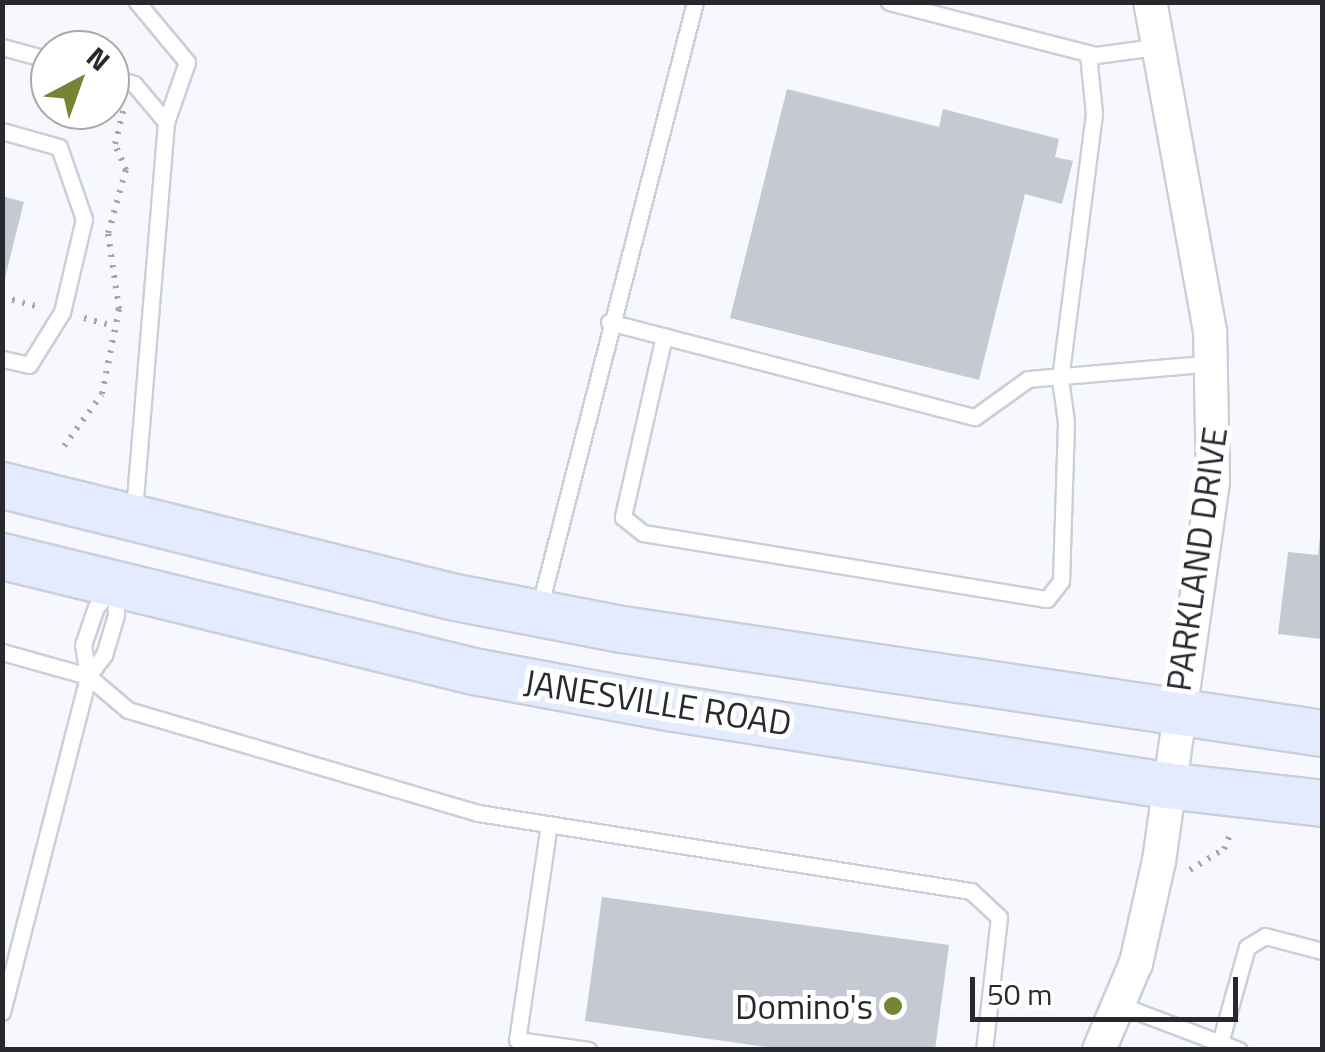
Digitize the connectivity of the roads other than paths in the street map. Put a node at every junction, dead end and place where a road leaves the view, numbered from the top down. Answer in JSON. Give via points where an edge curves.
{"nodes":[{"id":1,"x":137,"y":2,"type":"edge"},
{"id":2,"x":696,"y":2,"type":"edge"},
{"id":3,"x":889,"y":2,"type":"edge"},
{"id":4,"x":1150,"y":2,"type":"edge"},
{"id":5,"x":2,"y":47,"type":"edge"},
{"id":6,"x":1155,"y":47,"type":"junction"},
{"id":7,"x":1088,"y":54,"type":"junction"},
{"id":8,"x":30,"y":55,"type":"edge"},
{"id":9,"x":130,"y":83,"type":"edge"},
{"id":10,"x":166,"y":122,"type":"junction"},
{"id":11,"x":2,"y":131,"type":"edge"},
{"id":12,"x":610,"y":322,"type":"junction"},
{"id":13,"x":664,"y":336,"type":"junction"},
{"id":14,"x":2,"y":358,"type":"edge"},
{"id":15,"x":1212,"y":363,"type":"junction"},
{"id":16,"x":1060,"y":379,"type":"junction"},
{"id":17,"x":2,"y":484,"type":"edge"},
{"id":18,"x":134,"y":520,"type":"junction"},
{"id":19,"x":2,"y":556,"type":"edge"},
{"id":20,"x":115,"y":585,"type":"junction"},
{"id":21,"x":538,"y":612,"type":"junction"},
{"id":22,"x":2,"y":652,"type":"edge"},
{"id":23,"x":88,"y":676,"type":"junction"},
{"id":24,"x":1176,"y":712,"type":"junction"},
{"id":25,"x":1322,"y":733,"type":"edge"},
{"id":26,"x":1165,"y":786,"type":"junction"},
{"id":27,"x":1322,"y":803,"type":"edge"},
{"id":28,"x":548,"y":824,"type":"junction"},
{"id":29,"x":1322,"y":952,"type":"edge"},
{"id":30,"x":1120,"y":1005,"type":"junction"},
{"id":31,"x":2,"y":1012,"type":"edge"},
{"id":32,"x":1220,"y":1046,"type":"edge"},
{"id":33,"x":588,"y":1050,"type":"edge"},
{"id":34,"x":984,"y":1050,"type":"edge"},
{"id":35,"x":1100,"y":1050,"type":"edge"},
{"id":36,"x":1240,"y":1050,"type":"edge"}],
"edges":[{"from":1,"to":10,"type":"lane","via":[[187,62]]},
{"from":2,"to":12,"type":"lane"},
{"from":3,"to":7,"type":"lane"},
{"from":4,"to":6,"type":"street","name":"PARKLAND DRIVE"},
{"from":5,"to":8,"type":"lane"},
{"from":6,"to":7,"type":"lane"},
{"from":6,"to":15,"type":"street","name":"PARKLAND DRIVE","via":[[1196,241]]},
{"from":7,"to":16,"type":"lane","via":[[1094,114]]},
{"from":9,"to":10,"type":"lane"},
{"from":10,"to":18,"type":"lane"},
{"from":11,"to":14,"type":"lane","via":[[60,147],[84,218],[62,312],[29,366]]},
{"from":12,"to":13,"type":"lane"},
{"from":12,"to":21,"type":"lane"},
{"from":13,"to":16,"type":"lane","via":[[976,417],[1028,379]]},
{"from":13,"to":16,"type":"lane","via":[[623,516],[643,533],[1046,600],[1061,581],[1066,422]]},
{"from":15,"to":16,"type":"lane"},
{"from":15,"to":24,"type":"street","name":"PARKLAND DRIVE","via":[[1213,482]]},
{"from":17,"to":18,"type":"main road","name":"JANESVILLE ROAD"},
{"from":18,"to":20,"type":"main road"},
{"from":18,"to":21,"type":"main road","name":"JANESVILLE ROAD"},
{"from":19,"to":20,"type":"main road","name":"JANESVILLE ROAD"},
{"from":20,"to":23,"type":"lane","via":[[96,607],[83,645]]},
{"from":20,"to":26,"type":"main road","name":"JANESVILLE ROAD","via":[[480,672]]},
{"from":21,"to":24,"type":"main road","name":"JANESVILLE ROAD"},
{"from":22,"to":23,"type":"lane"},
{"from":23,"to":28,"type":"lane","via":[[128,710],[478,813]]},
{"from":23,"to":31,"type":"lane"},
{"from":24,"to":25,"type":"main road","name":"JANESVILLE ROAD"},
{"from":24,"to":26,"type":"street","name":"PARKLAND DRIVE"},
{"from":26,"to":27,"type":"main road","name":"JANESVILLE ROAD"},
{"from":26,"to":30,"type":"street","name":"PARKLAND DRIVE","via":[[1159,861]]},
{"from":28,"to":33,"type":"lane","via":[[517,1040]]},
{"from":28,"to":34,"type":"lane","via":[[971,891],[1000,918]]},
{"from":29,"to":32,"type":"lane","via":[[1266,936],[1247,947]]},
{"from":30,"to":32,"type":"lane"},
{"from":30,"to":35,"type":"street","name":"PARKLAND DRIVE"},
{"from":32,"to":36,"type":"lane"}]}
